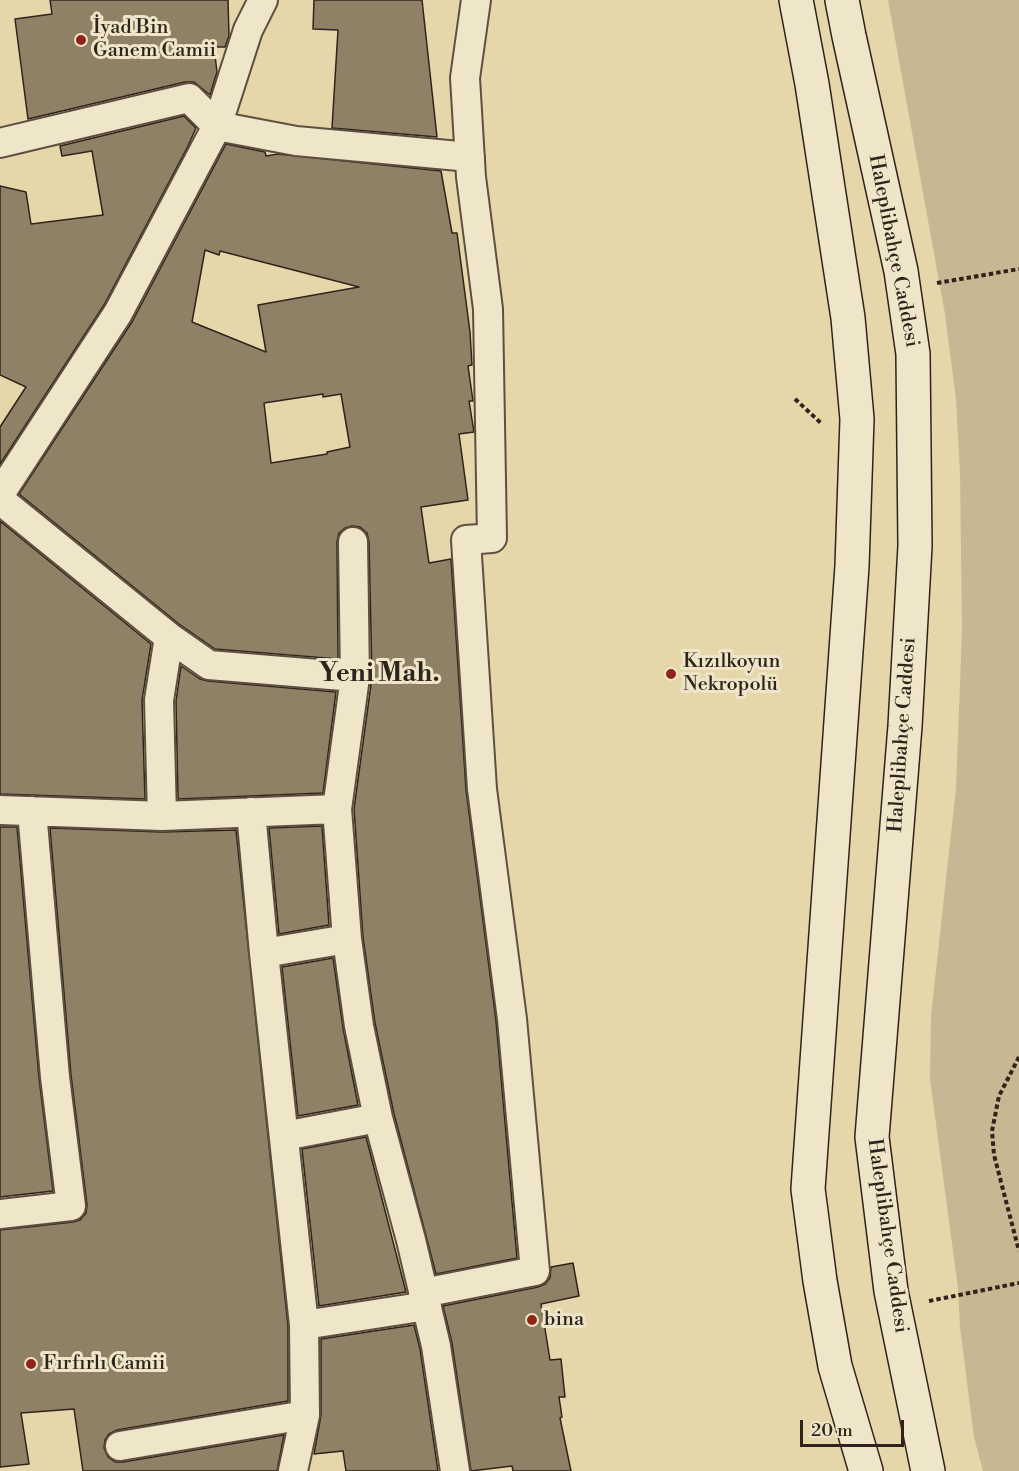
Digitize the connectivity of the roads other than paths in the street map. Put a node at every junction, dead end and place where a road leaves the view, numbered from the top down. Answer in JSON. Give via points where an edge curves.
{"nodes":[{"id":1,"x":263,"y":0,"type":"edge"},
{"id":2,"x":476,"y":0,"type":"edge"},
{"id":3,"x":796,"y":0,"type":"edge"},
{"id":4,"x":842,"y":0,"type":"edge"},
{"id":5,"x":217,"y":126,"type":"junction"},
{"id":6,"x":0,"y":143,"type":"edge"},
{"id":7,"x":470,"y":157,"type":"junction"},
{"id":8,"x":0,"y":494,"type":"edge"},
{"id":9,"x":0,"y":500,"type":"edge"},
{"id":10,"x":354,"y":542,"type":"dead end"},
{"id":11,"x":169,"y":637,"type":"junction"},
{"id":12,"x":355,"y":677,"type":"junction"},
{"id":13,"x":337,"y":809,"type":"junction"},
{"id":14,"x":0,"y":810,"type":"edge"},
{"id":15,"x":32,"y":811,"type":"junction"},
{"id":16,"x":251,"y":812,"type":"junction"},
{"id":17,"x":162,"y":816,"type":"junction"},
{"id":18,"x":347,"y":939,"type":"junction"},
{"id":19,"x":264,"y":953,"type":"junction"},
{"id":20,"x":378,"y":1118,"type":"junction"},
{"id":21,"x":284,"y":1136,"type":"junction"},
{"id":22,"x":0,"y":1214,"type":"edge"},
{"id":23,"x":425,"y":1300,"type":"junction"},
{"id":24,"x":304,"y":1325,"type":"junction"},
{"id":25,"x":304,"y":1415,"type":"junction"},
{"id":26,"x":120,"y":1446,"type":"dead end"},
{"id":27,"x":293,"y":1471,"type":"edge"},
{"id":28,"x":454,"y":1471,"type":"edge"},
{"id":29,"x":866,"y":1471,"type":"edge"},
{"id":30,"x":928,"y":1471,"type":"edge"}],
"edges":[{"from":1,"to":5,"type":"street","via":[[248,30]]},
{"from":2,"to":7,"type":"street","via":[[465,78]]},
{"from":3,"to":29,"type":"main road","via":[[848,318],[857,419],[852,566],[808,1189],[835,1366]]},
{"from":4,"to":30,"type":"main road","name":"Haleplibahçe Caddesi","via":[[904,289],[913,354],[915,546],[905,726],[872,1137],[895,1309]]},
{"from":5,"to":6,"type":"street","via":[[189,98]]},
{"from":5,"to":7,"type":"street","via":[[296,141]]},
{"from":5,"to":8,"type":"street","via":[[118,313]]},
{"from":7,"to":23,"type":"street","via":[[488,309],[492,538],[466,540],[482,789],[512,1019],[535,1271]]},
{"from":9,"to":11,"type":"street"},
{"from":10,"to":12,"type":"street"},
{"from":11,"to":12,"type":"street","via":[[209,665]]},
{"from":11,"to":17,"type":"street","via":[[159,700]]},
{"from":12,"to":13,"type":"street"},
{"from":13,"to":16,"type":"street"},
{"from":13,"to":18,"type":"street"},
{"from":14,"to":15,"type":"street"},
{"from":15,"to":17,"type":"street"},
{"from":15,"to":22,"type":"street","via":[[55,1077],[71,1206]]},
{"from":16,"to":17,"type":"street"},
{"from":16,"to":19,"type":"street"},
{"from":18,"to":19,"type":"street"},
{"from":18,"to":20,"type":"street","via":[[359,1026]]},
{"from":19,"to":21,"type":"street"},
{"from":20,"to":21,"type":"street"},
{"from":20,"to":23,"type":"street"},
{"from":21,"to":24,"type":"street"},
{"from":23,"to":24,"type":"street"},
{"from":23,"to":28,"type":"street","via":[[436,1346]]},
{"from":24,"to":25,"type":"street"},
{"from":25,"to":26,"type":"street"},
{"from":25,"to":27,"type":"street"}]}
